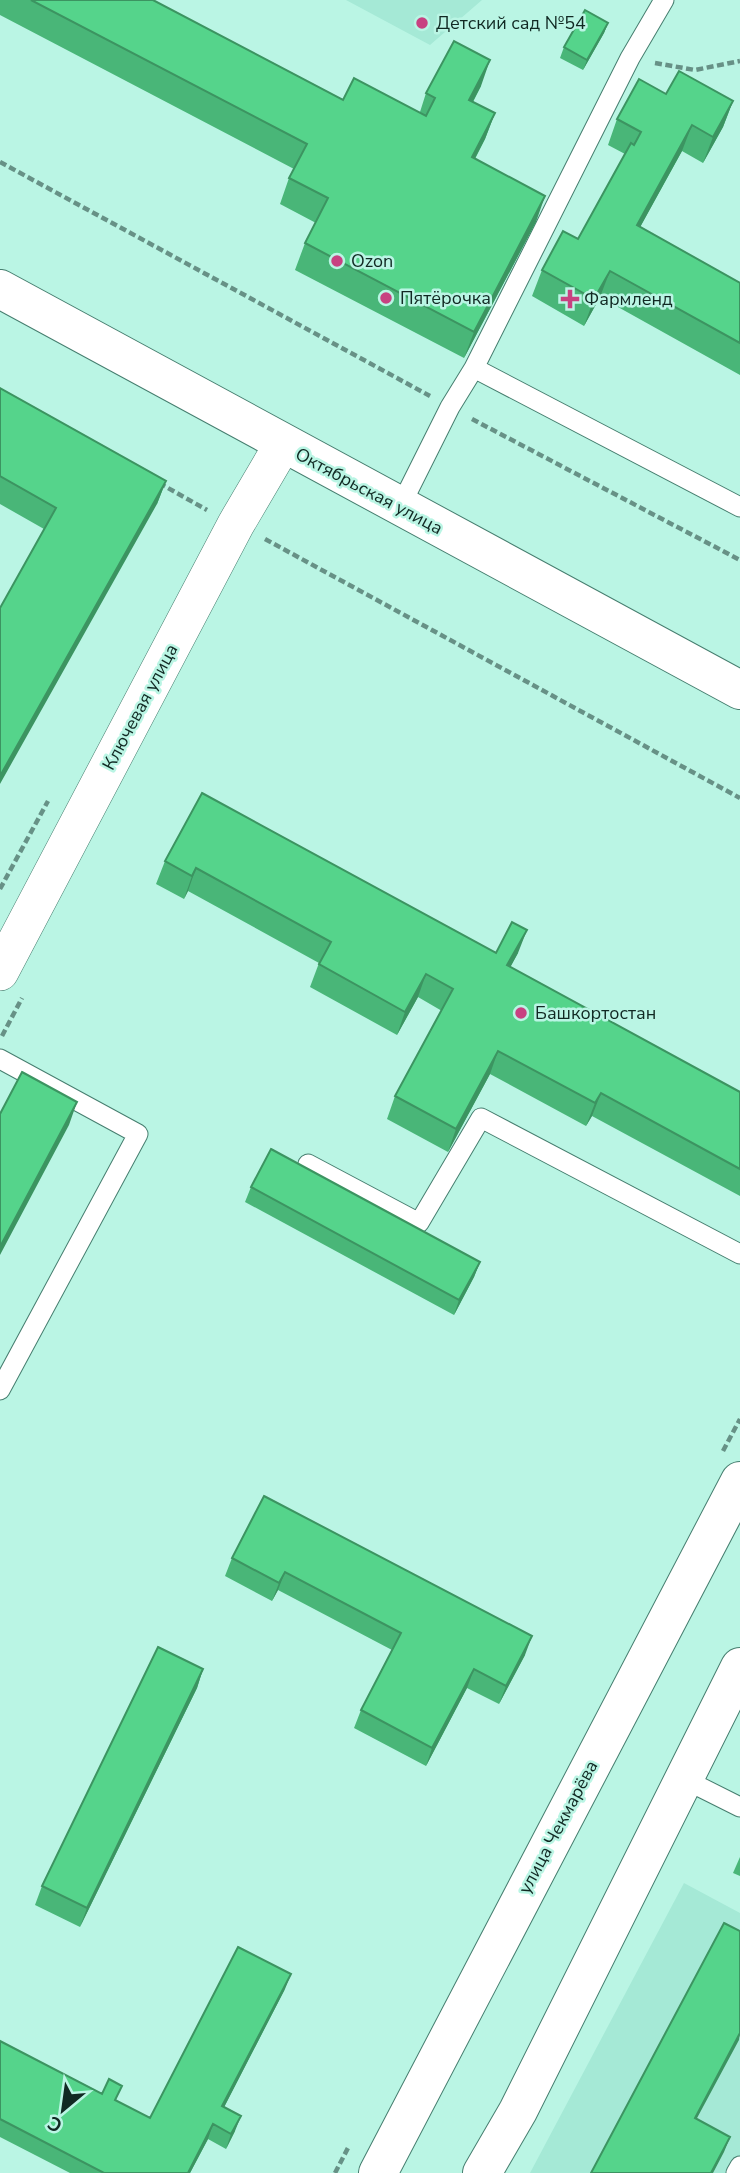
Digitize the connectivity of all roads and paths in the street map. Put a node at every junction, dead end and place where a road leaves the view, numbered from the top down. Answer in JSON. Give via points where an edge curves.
{"nodes":[{"id":1,"x":664,"y":0,"type":"edge"},
{"id":2,"x":630,"y":58,"type":"junction"},
{"id":3,"x":740,"y":61,"type":"edge"},
{"id":4,"x":0,"y":162,"type":"edge"},
{"id":5,"x":0,"y":289,"type":"edge"},
{"id":6,"x":474,"y":368,"type":"junction"},
{"id":7,"x":450,"y":407,"type":"junction"},
{"id":8,"x":283,"y":444,"type":"junction"},
{"id":9,"x":159,"y":483,"type":"edge"},
{"id":10,"x":400,"y":507,"type":"junction"},
{"id":11,"x":740,"y":507,"type":"edge"},
{"id":12,"x":236,"y":524,"type":"junction"},
{"id":13,"x":740,"y":560,"type":"edge"},
{"id":14,"x":740,"y":690,"type":"edge"},
{"id":15,"x":740,"y":798,"type":"edge"},
{"id":16,"x":0,"y":972,"type":"edge"},
{"id":17,"x":0,"y":1059,"type":"edge"},
{"id":18,"x":308,"y":1164,"type":"dead end"},
{"id":19,"x":740,"y":1254,"type":"edge"},
{"id":20,"x":0,"y":1390,"type":"edge"},
{"id":21,"x":735,"y":1502,"type":"edge"},
{"id":22,"x":740,"y":1667,"type":"edge"},
{"id":23,"x":684,"y":1779,"type":"junction"},
{"id":24,"x":740,"y":1807,"type":"edge"},
{"id":25,"x":740,"y":2166,"type":"edge"},
{"id":26,"x":378,"y":2173,"type":"edge"},
{"id":27,"x":482,"y":2173,"type":"edge"},
{"id":28,"x":736,"y":2173,"type":"edge"}],
"edges":[{"from":1,"to":2,"type":"lane"},
{"from":2,"to":3,"type":"path","via":[[695,70]]},
{"from":2,"to":6,"type":"lane"},
{"from":4,"to":7,"type":"path"},
{"from":5,"to":8,"type":"main road","name":"Октябрьская улица"},
{"from":6,"to":7,"type":"lane"},
{"from":6,"to":11,"type":"lane"},
{"from":7,"to":10,"type":"lane"},
{"from":7,"to":13,"type":"path"},
{"from":8,"to":10,"type":"main road","name":"Октябрьская улица"},
{"from":8,"to":12,"type":"street","name":"Ключевая улица"},
{"from":9,"to":12,"type":"path"},
{"from":10,"to":14,"type":"main road","name":"Октябрьская улица"},
{"from":12,"to":15,"type":"path"},
{"from":12,"to":16,"type":"street","name":"Ключевая улица"},
{"from":17,"to":20,"type":"lane","via":[[138,1135]]},
{"from":18,"to":19,"type":"lane","via":[[419,1223],[481,1118]]},
{"from":21,"to":26,"type":"main road","name":"улица Чекмарёва"},
{"from":22,"to":23,"type":"main road"},
{"from":23,"to":24,"type":"lane"},
{"from":23,"to":27,"type":"main road","via":[[518,2112]]},
{"from":25,"to":28,"type":"lane"}]}
